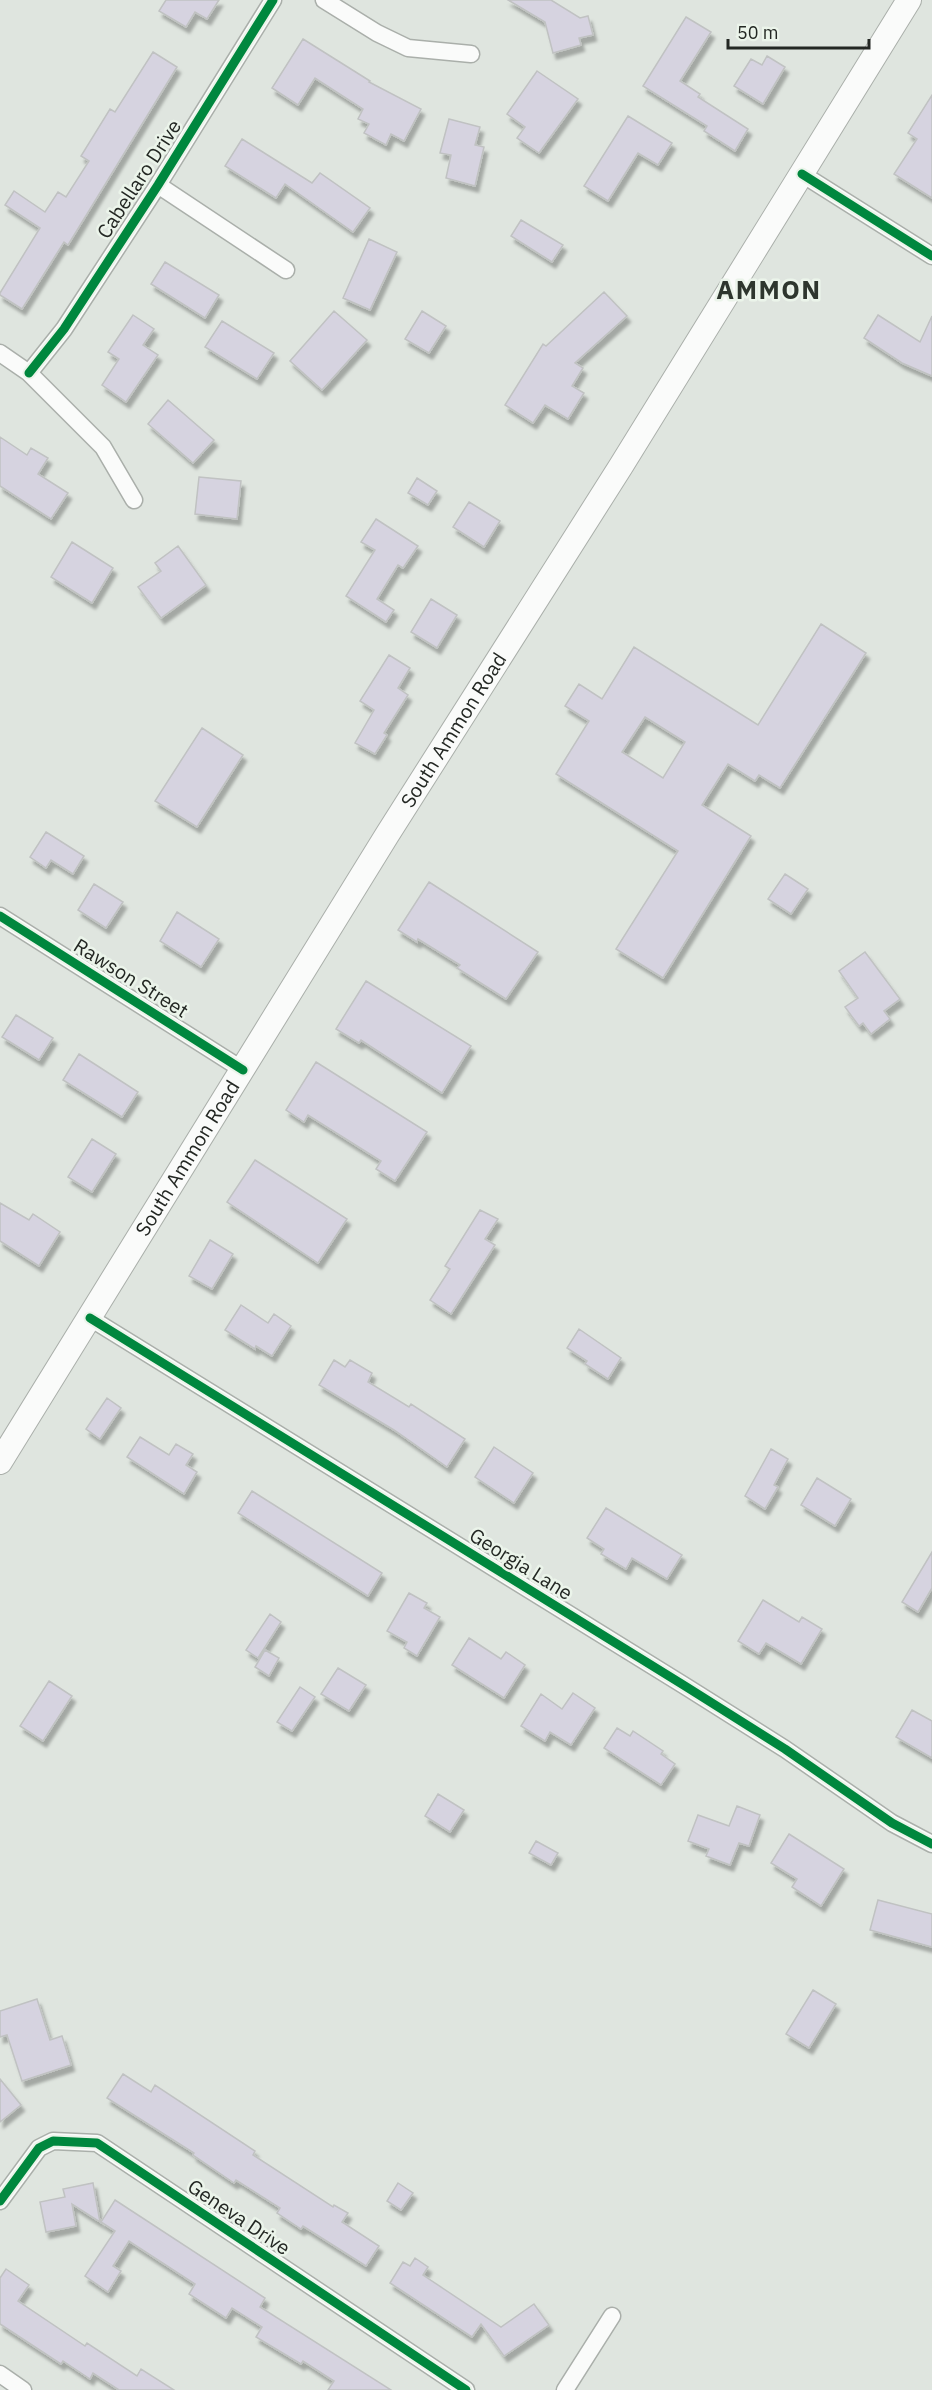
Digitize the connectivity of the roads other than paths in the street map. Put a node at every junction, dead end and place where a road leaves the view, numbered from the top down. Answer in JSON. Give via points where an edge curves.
{"nodes":[{"id":1,"x":273,"y":0,"type":"edge"},
{"id":2,"x":324,"y":0,"type":"edge"},
{"id":3,"x":909,"y":0,"type":"edge"},
{"id":4,"x":471,"y":54,"type":"dead end"},
{"id":5,"x":802,"y":174,"type":"junction"},
{"id":6,"x":158,"y":185,"type":"junction"},
{"id":7,"x":932,"y":256,"type":"edge"},
{"id":8,"x":286,"y":270,"type":"dead end"},
{"id":9,"x":0,"y":353,"type":"edge"},
{"id":10,"x":29,"y":373,"type":"junction"},
{"id":11,"x":134,"y":500,"type":"dead end"},
{"id":12,"x":0,"y":916,"type":"edge"},
{"id":13,"x":243,"y":1070,"type":"junction"},
{"id":14,"x":90,"y":1318,"type":"junction"},
{"id":15,"x":0,"y":1462,"type":"edge"},
{"id":16,"x":932,"y":1844,"type":"edge"},
{"id":17,"x":0,"y":2201,"type":"edge"},
{"id":18,"x":612,"y":2316,"type":"dead end"},
{"id":19,"x":0,"y":2374,"type":"edge"},
{"id":20,"x":23,"y":2390,"type":"edge"},
{"id":21,"x":466,"y":2390,"type":"edge"},
{"id":22,"x":566,"y":2390,"type":"edge"}],
"edges":[{"from":1,"to":6,"type":"street","name":"Cabellaro Drive"},
{"from":2,"to":4,"type":"street","via":[[408,48]]},
{"from":3,"to":5,"type":"main road","name":"South Ammon Road"},
{"from":5,"to":7,"type":"street"},
{"from":5,"to":13,"type":"main road","name":"South Ammon Road"},
{"from":6,"to":8,"type":"street"},
{"from":6,"to":10,"type":"street","name":"Cabellaro Drive","via":[[64,329]]},
{"from":9,"to":10,"type":"street"},
{"from":10,"to":11,"type":"street","via":[[103,447]]},
{"from":12,"to":13,"type":"street","name":"Rawson Street"},
{"from":13,"to":14,"type":"main road","name":"South Ammon Road"},
{"from":14,"to":15,"type":"main road","name":"South Ammon Road"},
{"from":14,"to":16,"type":"street","name":"Georgia Lane","via":[[685,1686],[892,1823]]},
{"from":17,"to":21,"type":"street","name":"Geneva Drive","via":[[39,2148],[53,2141],[97,2143]]},
{"from":18,"to":22,"type":"street"},
{"from":19,"to":20,"type":"street"}]}
